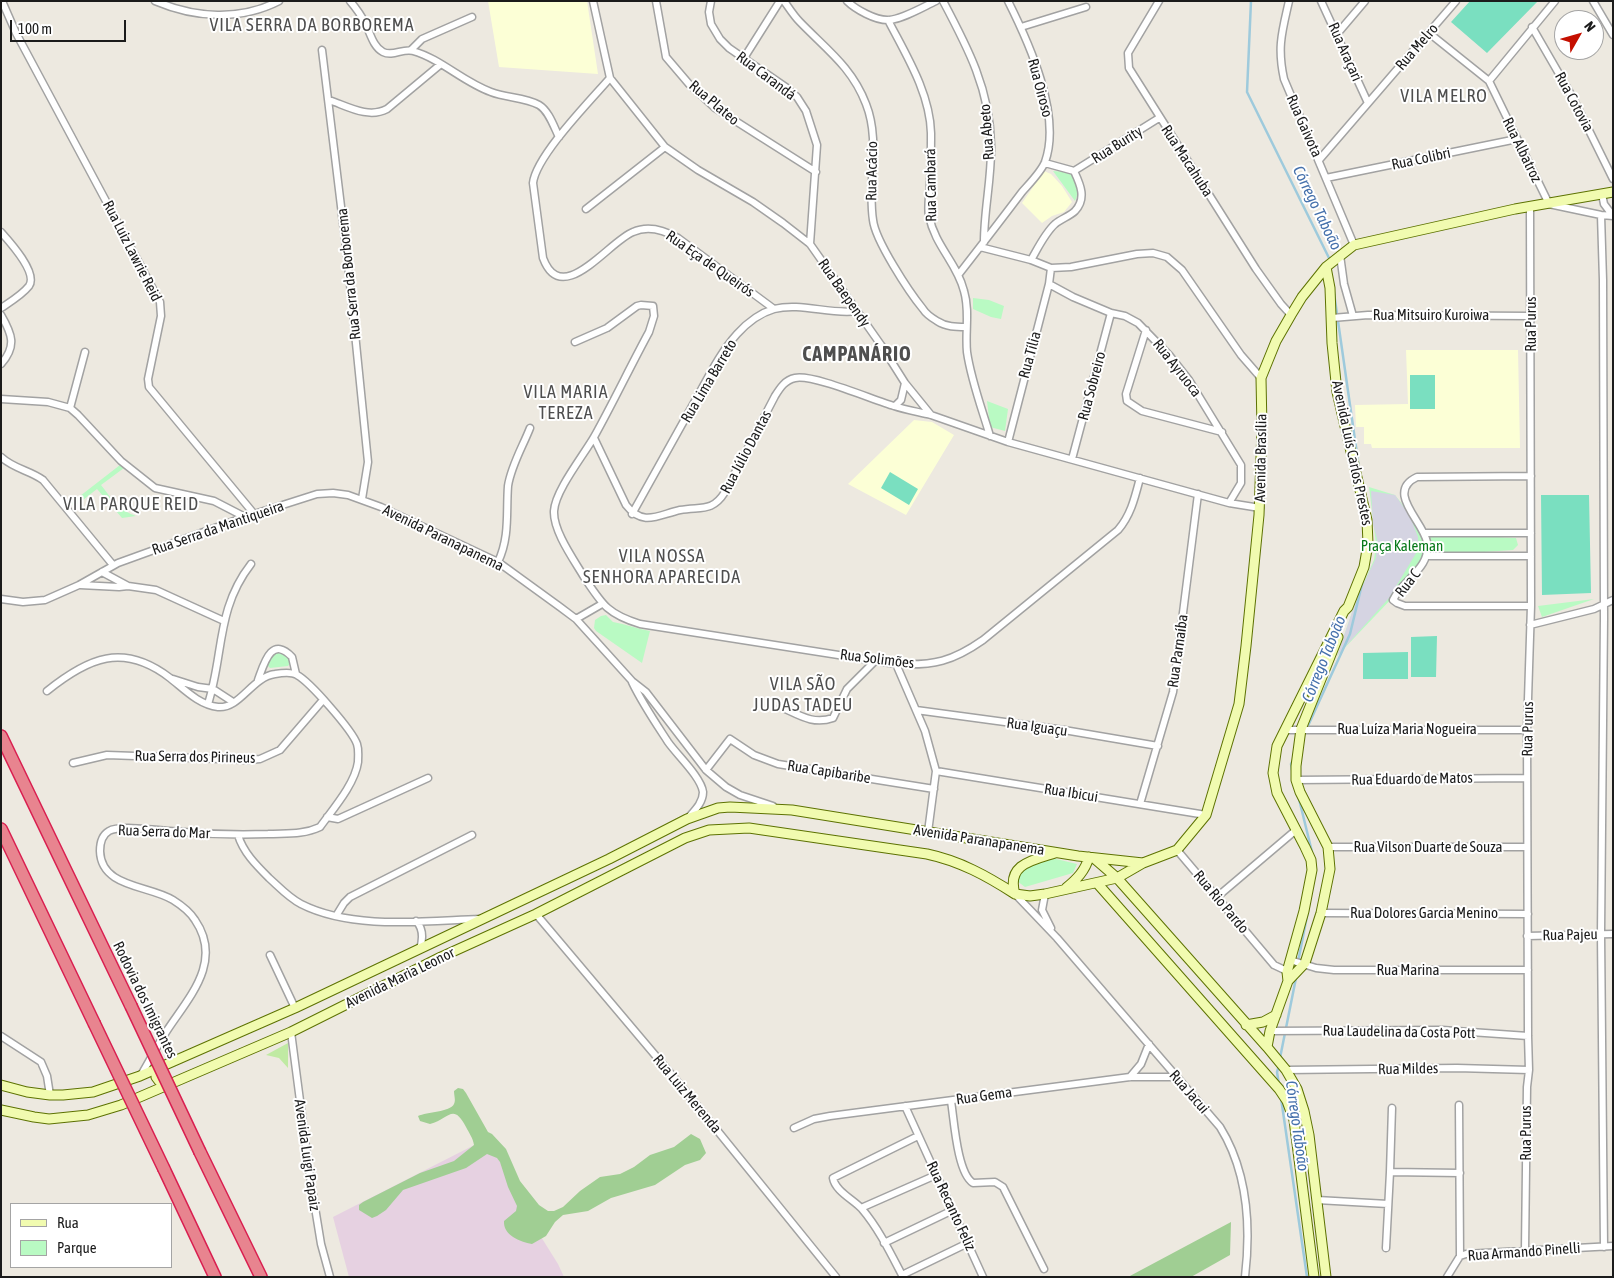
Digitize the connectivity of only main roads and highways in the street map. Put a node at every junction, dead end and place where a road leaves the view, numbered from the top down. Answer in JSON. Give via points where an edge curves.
{"nodes":[{"id":1,"x":1,"y":736,"type":"edge"},
{"id":2,"x":1,"y":829,"type":"edge"},
{"id":3,"x":215,"y":1277,"type":"edge"},
{"id":4,"x":262,"y":1277,"type":"edge"}],
"edges":[{"from":1,"to":4,"type":"highway","name":"Rodovia dos Imigrantes","bridge":true},
{"from":2,"to":3,"type":"highway","bridge":true}]}
